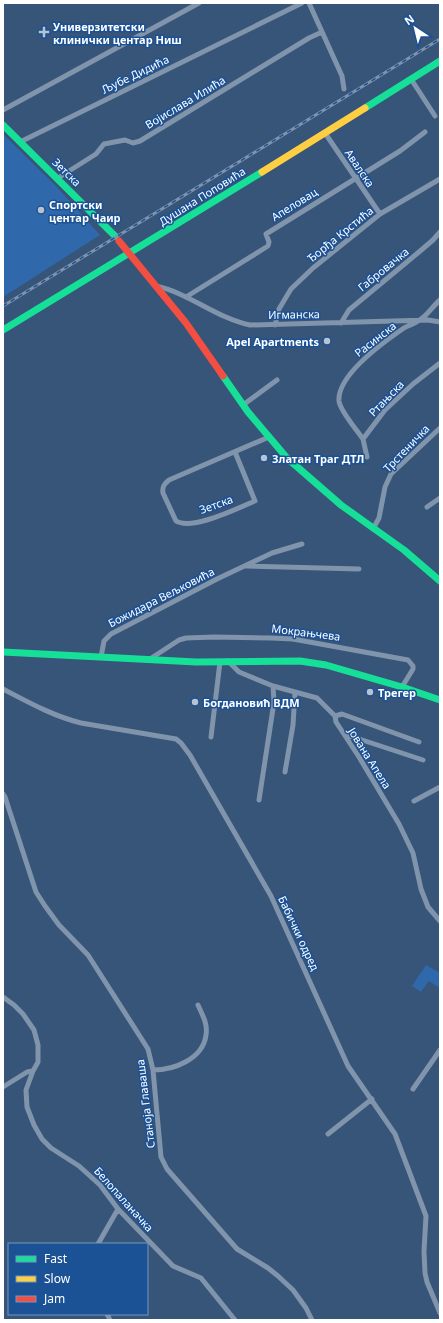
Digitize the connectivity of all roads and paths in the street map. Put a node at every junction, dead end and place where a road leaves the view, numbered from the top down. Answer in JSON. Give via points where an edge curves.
{"nodes":[{"id":1,"x":199,"y":3,"type":"edge"},
{"id":2,"x":302,"y":3,"type":"edge"},
{"id":3,"x":309,"y":3,"type":"edge"},
{"id":4,"x":322,"y":32,"type":"junction"},
{"id":5,"x":440,"y":61,"type":"edge"},
{"id":6,"x":411,"y":79,"type":"junction"},
{"id":7,"x":344,"y":89,"type":"dead end"},
{"id":8,"x":3,"y":110,"type":"edge"},
{"id":9,"x":435,"y":116,"type":"dead end"},
{"id":10,"x":3,"y":124,"type":"edge"},
{"id":11,"x":325,"y":132,"type":"junction"},
{"id":12,"x":425,"y":132,"type":"dead end"},
{"id":13,"x":20,"y":142,"type":"junction"},
{"id":14,"x":58,"y":178,"type":"junction"},
{"id":15,"x":355,"y":179,"type":"junction"},
{"id":16,"x":440,"y":180,"type":"edge"},
{"id":17,"x":380,"y":214,"type":"junction"},
{"id":18,"x":440,"y":232,"type":"edge"},
{"id":19,"x":129,"y":254,"type":"junction"},
{"id":20,"x":156,"y":286,"type":"junction"},
{"id":21,"x":186,"y":297,"type":"junction"},
{"id":22,"x":440,"y":300,"type":"edge"},
{"id":23,"x":418,"y":321,"type":"junction"},
{"id":24,"x":440,"y":322,"type":"edge"},
{"id":25,"x":341,"y":323,"type":"junction"},
{"id":26,"x":275,"y":325,"type":"junction"},
{"id":27,"x":3,"y":330,"type":"edge"},
{"id":28,"x":440,"y":363,"type":"edge"},
{"id":29,"x":277,"y":380,"type":"dead end"},
{"id":30,"x":243,"y":405,"type":"junction"},
{"id":31,"x":440,"y":428,"type":"edge"},
{"id":32,"x":269,"y":437,"type":"junction"},
{"id":33,"x":363,"y":439,"type":"junction"},
{"id":34,"x":235,"y":452,"type":"junction"},
{"id":35,"x":367,"y":457,"type":"dead end"},
{"id":36,"x":440,"y":498,"type":"edge"},
{"id":37,"x":428,"y":507,"type":"dead end"},
{"id":38,"x":373,"y":529,"type":"junction"},
{"id":39,"x":302,"y":544,"type":"dead end"},
{"id":40,"x":244,"y":566,"type":"junction"},
{"id":41,"x":359,"y":569,"type":"dead end"},
{"id":42,"x":440,"y":581,"type":"edge"},
{"id":43,"x":3,"y":652,"type":"edge"},
{"id":44,"x":101,"y":657,"type":"junction"},
{"id":45,"x":150,"y":660,"type":"junction"},
{"id":46,"x":224,"y":662,"type":"junction"},
{"id":47,"x":273,"y":686,"type":"junction"},
{"id":48,"x":402,"y":687,"type":"junction"},
{"id":49,"x":3,"y":690,"type":"edge"},
{"id":50,"x":295,"y":692,"type":"junction"},
{"id":51,"x":440,"y":700,"type":"edge"},
{"id":52,"x":335,"y":716,"type":"junction"},
{"id":53,"x":344,"y":734,"type":"junction"},
{"id":54,"x":211,"y":737,"type":"dead end"},
{"id":55,"x":419,"y":742,"type":"dead end"},
{"id":56,"x":422,"y":760,"type":"dead end"},
{"id":57,"x":285,"y":772,"type":"dead end"},
{"id":58,"x":440,"y":787,"type":"edge"},
{"id":59,"x":3,"y":794,"type":"edge"},
{"id":60,"x":259,"y":800,"type":"dead end"},
{"id":61,"x":414,"y":801,"type":"dead end"},
{"id":62,"x":440,"y":921,"type":"edge"},
{"id":63,"x":3,"y":998,"type":"edge"},
{"id":64,"x":198,"y":1005,"type":"dead end"},
{"id":65,"x":440,"y":1050,"type":"edge"},
{"id":66,"x":153,"y":1070,"type":"junction"},
{"id":67,"x":33,"y":1071,"type":"junction"},
{"id":68,"x":3,"y":1087,"type":"edge"},
{"id":69,"x":413,"y":1089,"type":"dead end"},
{"id":70,"x":372,"y":1099,"type":"junction"},
{"id":71,"x":328,"y":1134,"type":"dead end"},
{"id":72,"x":118,"y":1209,"type":"junction"},
{"id":73,"x":99,"y":1243,"type":"edge"},
{"id":74,"x":440,"y":1313,"type":"edge"},
{"id":75,"x":235,"y":1320,"type":"edge"},
{"id":76,"x":312,"y":1320,"type":"edge"}],
"edges":[{"from":1,"to":8,"type":"street"},
{"from":2,"to":13,"type":"street","name":"Љубе Дидића"},
{"from":3,"to":4,"type":"street"},
{"from":4,"to":7,"type":"street","via":[[342,76]]},
{"from":4,"to":14,"type":"street","name":"Војислава Илића","via":[[140,141],[133,143],[125,140],[104,144],[96,154]]},
{"from":5,"to":6,"type":"street","name":"Душана Поповића"},
{"from":6,"to":9,"type":"street"},
{"from":6,"to":11,"type":"street","name":"Душана Поповића"},
{"from":10,"to":13,"type":"street","name":"Зетска"},
{"from":11,"to":15,"type":"street","name":"Авалска"},
{"from":11,"to":19,"type":"street","name":"Душана Поповића"},
{"from":12,"to":15,"type":"street","name":"Апеловац"},
{"from":13,"to":14,"type":"street","name":"Зетска"},
{"from":14,"to":19,"type":"street","name":"Зетска","via":[[117,238]]},
{"from":15,"to":17,"type":"street","name":"Авалска"},
{"from":15,"to":21,"type":"street","name":"Апеловац","via":[[266,234],[268,246]]},
{"from":16,"to":17,"type":"street","name":"Ђорђа Крстића"},
{"from":17,"to":26,"type":"street","name":"Ђорђа Крстића","via":[[291,289],[279,309]]},
{"from":18,"to":25,"type":"street","name":"Габровачка","via":[[349,310]]},
{"from":19,"to":20,"type":"street","name":"Зетска"},
{"from":19,"to":27,"type":"street","name":"Душана Поповића"},
{"from":20,"to":21,"type":"street","name":"Игманска"},
{"from":20,"to":30,"type":"street","name":"Зетска","via":[[186,323]]},
{"from":21,"to":26,"type":"street","name":"Игманска","via":[[243,324]]},
{"from":22,"to":23,"type":"street","name":"Расинска"},
{"from":23,"to":24,"type":"street","name":"Игманска"},
{"from":23,"to":25,"type":"street","name":"Игманска"},
{"from":23,"to":33,"type":"street","name":"Расинска","via":[[366,356],[347,378],[340,391],[341,408]]},
{"from":25,"to":26,"type":"street","name":"Игманска"},
{"from":28,"to":33,"type":"street","name":"Ртањска","via":[[385,410]]},
{"from":29,"to":30,"type":"street"},
{"from":30,"to":32,"type":"street","name":"Зетска"},
{"from":31,"to":38,"type":"street","name":"Трстеничка","via":[[391,474],[385,487],[379,518]]},
{"from":32,"to":34,"type":"street","name":"Зетска"},
{"from":32,"to":38,"type":"street","name":"Зетска","via":[[305,475]]},
{"from":33,"to":35,"type":"street"},
{"from":34,"to":34,"type":"street","name":"Зетска","via":[[165,484],[162,488],[163,493],[176,520],[186,523],[204,521],[255,501]]},
{"from":36,"to":37,"type":"street"},
{"from":38,"to":42,"type":"street","name":"Зетска","via":[[404,550]]},
{"from":39,"to":40,"type":"street","name":"Божидара Вељковића","via":[[272,553]]},
{"from":40,"to":41,"type":"street","name":"Божидара Вељковића"},
{"from":40,"to":44,"type":"street","name":"Божидара Вељковића","via":[[107,636]]},
{"from":43,"to":44,"type":"street"},
{"from":44,"to":45,"type":"street"},
{"from":45,"to":46,"type":"street"},
{"from":45,"to":48,"type":"street","name":"Мокрањчева","via":[[173,643],[186,638],[293,639],[408,660],[413,668]]},
{"from":46,"to":47,"type":"street","name":"Јована Апела","via":[[239,672]]},
{"from":46,"to":48,"type":"street","via":[[300,661],[326,665]]},
{"from":46,"to":54,"type":"street"},
{"from":47,"to":50,"type":"street","name":"Јована Апела"},
{"from":47,"to":60,"type":"street","via":[[274,702]]},
{"from":48,"to":51,"type":"street"},
{"from":49,"to":70,"type":"street","name":"Бабички одред","via":[[66,719],[170,737],[181,743],[271,896],[348,1066]]},
{"from":50,"to":52,"type":"street","name":"Јована Апела","via":[[317,698]]},
{"from":50,"to":57,"type":"street","via":[[293,725]]},
{"from":52,"to":53,"type":"street","name":"Јована Апела"},
{"from":52,"to":55,"type":"street","via":[[342,714]]},
{"from":53,"to":56,"type":"street"},
{"from":53,"to":62,"type":"street","name":"Јована Апела","via":[[399,824],[413,853],[428,907]]},
{"from":58,"to":61,"type":"street"},
{"from":59,"to":66,"type":"street","name":"Станоја Главаша","via":[[36,892],[59,926],[88,955],[145,1042]]},
{"from":63,"to":67,"type":"street","name":"Белопаланачка","via":[[23,1014],[34,1030],[38,1045],[38,1062]]},
{"from":64,"to":66,"type":"street","via":[[206,1023],[206,1035],[200,1048],[182,1064],[164,1070]]},
{"from":65,"to":69,"type":"street"},
{"from":66,"to":76,"type":"street","name":"Станоја Главаша","via":[[161,1157],[167,1169],[236,1250],[268,1268],[293,1290]]},
{"from":67,"to":68,"type":"street"},
{"from":67,"to":72,"type":"street","name":"Белопаланачка","via":[[26,1090],[27,1107],[42,1139],[100,1184]]},
{"from":70,"to":71,"type":"street"},
{"from":70,"to":74,"type":"street","name":"Бабички одред","via":[[395,1134],[423,1206],[426,1216],[425,1273]]},
{"from":72,"to":73,"type":"street"},
{"from":72,"to":75,"type":"street","name":"Белопаланачка","via":[[174,1266],[201,1278]]}]}
